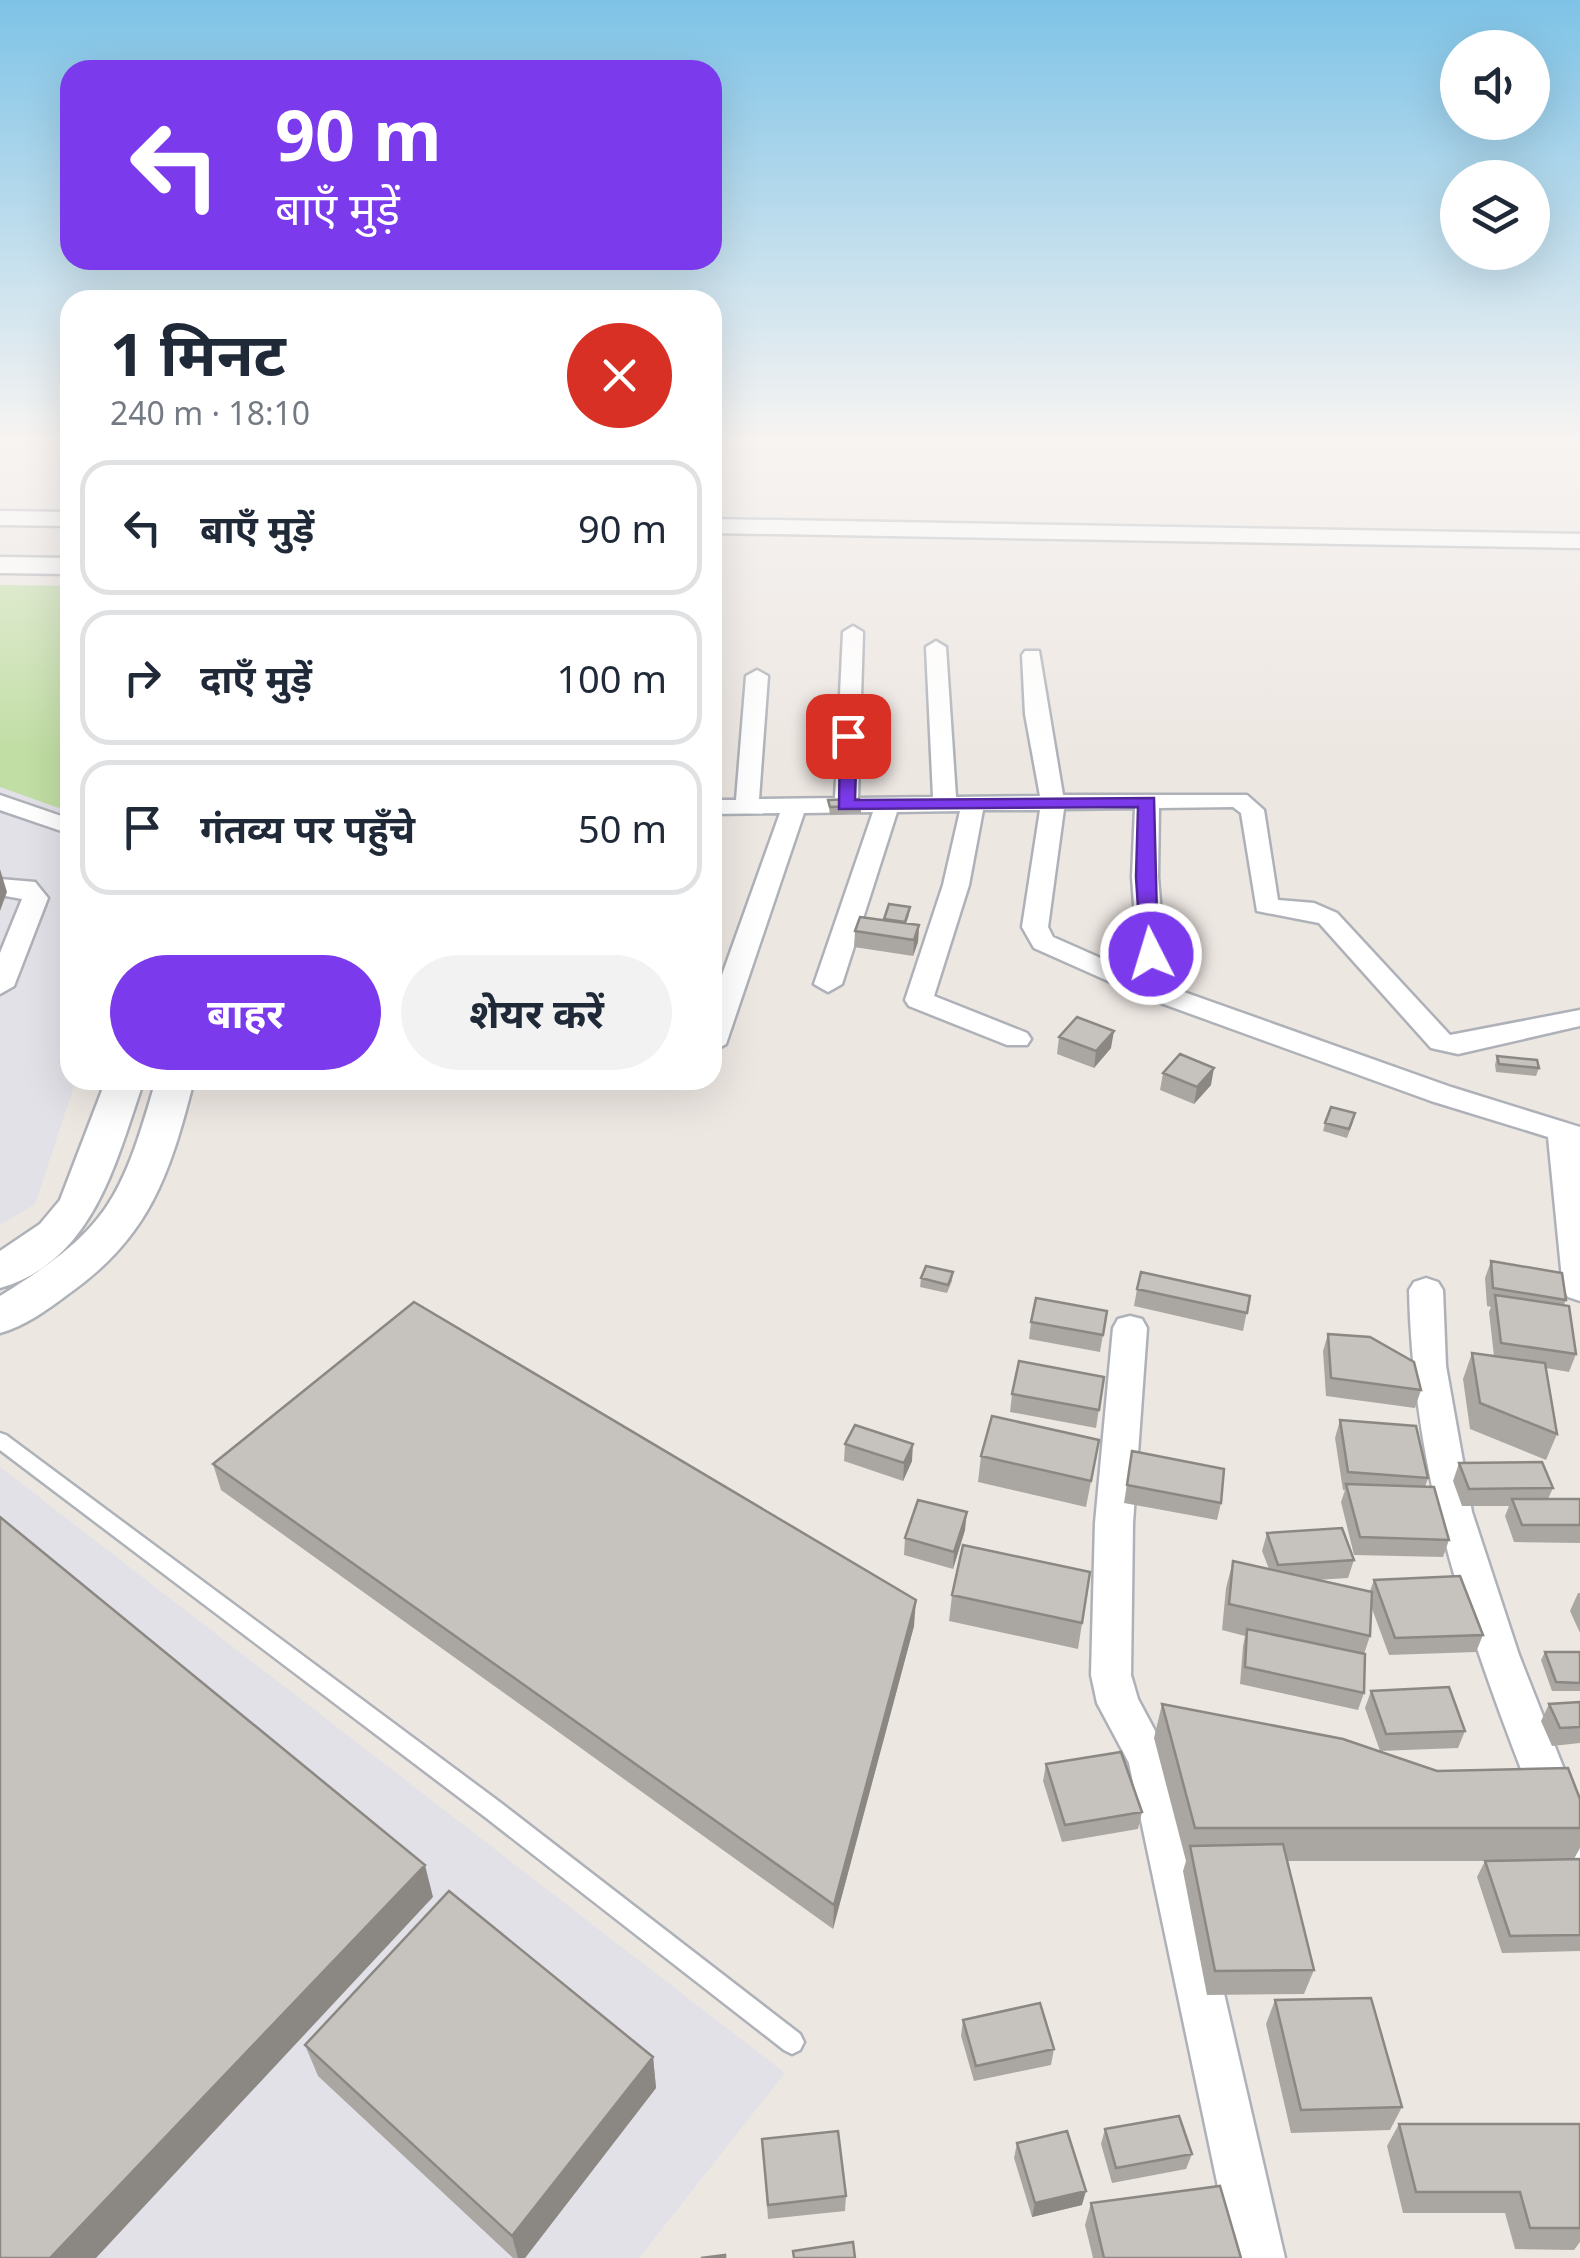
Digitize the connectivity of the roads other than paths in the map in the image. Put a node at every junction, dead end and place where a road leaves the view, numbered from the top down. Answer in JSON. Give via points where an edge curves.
{"nodes":[{"id":1,"x":0,"y":565,"type":"edge"},
{"id":2,"x":60,"y":566,"type":"edge"},
{"id":3,"x":0,"y":580,"type":"edge"},
{"id":4,"x":60,"y":581,"type":"edge"},
{"id":5,"x":853,"y":632,"type":"dead end"},
{"id":6,"x":936,"y":647,"type":"dead end"},
{"id":7,"x":1032,"y":655,"type":"dead end"},
{"id":8,"x":758,"y":676,"type":"dead end"},
{"id":9,"x":0,"y":802,"type":"edge"},
{"id":10,"x":1148,"y":802,"type":"junction"},
{"id":11,"x":945,"y":804,"type":"junction"},
{"id":12,"x":973,"y":804,"type":"junction"},
{"id":13,"x":1053,"y":804,"type":"junction"},
{"id":14,"x":846,"y":805,"type":"junction"},
{"id":15,"x":888,"y":805,"type":"junction"},
{"id":16,"x":746,"y":806,"type":"junction"},
{"id":17,"x":794,"y":806,"type":"junction"},
{"id":18,"x":722,"y":807,"type":"edge"},
{"id":19,"x":60,"y":823,"type":"edge"},
{"id":20,"x":0,"y":886,"type":"edge"},
{"id":21,"x":828,"y":984,"type":"dead end"},
{"id":22,"x":0,"y":986,"type":"edge"},
{"id":23,"x":1154,"y":990,"type":"junction"},
{"id":24,"x":722,"y":1015,"type":"edge"},
{"id":25,"x":1580,"y":1018,"type":"edge"},
{"id":26,"x":1017,"y":1039,"type":"dead end"},
{"id":27,"x":122,"y":1090,"type":"edge"},
{"id":28,"x":172,"y":1090,"type":"edge"},
{"id":29,"x":1571,"y":1135,"type":"edge"},
{"id":30,"x":0,"y":1272,"type":"edge"},
{"id":31,"x":1579,"y":1272,"type":"edge"},
{"id":32,"x":1426,"y":1290,"type":"dead end"},
{"id":33,"x":0,"y":1317,"type":"edge"},
{"id":34,"x":1130,"y":1328,"type":"dead end"},
{"id":35,"x":0,"y":1440,"type":"edge"},
{"id":36,"x":1580,"y":1866,"type":"edge"},
{"id":37,"x":792,"y":2042,"type":"dead end"},
{"id":38,"x":1259,"y":2258,"type":"edge"}],
"edges":[{"from":1,"to":2,"type":"street"},
{"from":3,"to":4,"type":"street"},
{"from":5,"to":14,"type":"street"},
{"from":6,"to":11,"type":"street"},
{"from":7,"to":13,"type":"street"},
{"from":8,"to":16,"type":"street"},
{"from":9,"to":19,"type":"street"},
{"from":10,"to":13,"type":"street"},
{"from":10,"to":23,"type":"street","via":[[1145,877]]},
{"from":10,"to":25,"type":"street","via":[[1220,799],[1250,806],[1264,903],[1328,918],[1441,1042],[1458,1045]]},
{"from":11,"to":12,"type":"street"},
{"from":11,"to":15,"type":"street"},
{"from":12,"to":13,"type":"street"},
{"from":12,"to":26,"type":"street","via":[[920,1000]]},
{"from":13,"to":23,"type":"street","via":[[1036,934],[1050,947]]},
{"from":14,"to":15,"type":"street"},
{"from":14,"to":17,"type":"street"},
{"from":15,"to":21,"type":"street"},
{"from":16,"to":17,"type":"street"},
{"from":16,"to":18,"type":"street"},
{"from":17,"to":24,"type":"street"},
{"from":20,"to":22,"type":"street","via":[[26,887],[35,898]]},
{"from":23,"to":29,"type":"street"},
{"from":27,"to":30,"type":"street","via":[[70,1220]]},
{"from":28,"to":33,"type":"street","via":[[142,1194],[119,1231]]},
{"from":29,"to":31,"type":"street"},
{"from":32,"to":36,"type":"street","via":[[1424,1359],[1446,1498]]},
{"from":34,"to":38,"type":"street","via":[[1110,1675],[1150,1760]]},
{"from":35,"to":37,"type":"lane"}]}
